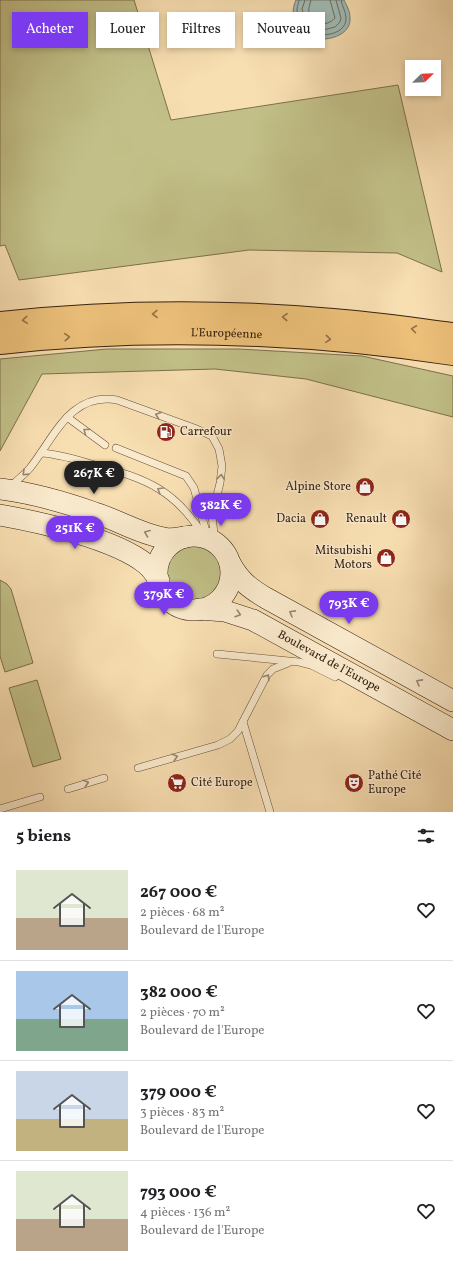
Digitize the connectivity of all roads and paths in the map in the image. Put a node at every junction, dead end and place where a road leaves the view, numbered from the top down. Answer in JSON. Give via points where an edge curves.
{"nodes":[{"id":1,"x":0,"y":323,"type":"edge"},
{"id":2,"x":453,"y":334,"type":"edge"},
{"id":3,"x":0,"y":343,"type":"edge"},
{"id":4,"x":376,"y":344,"type":"junction"},
{"id":5,"x":453,"y":354,"type":"edge"},
{"id":6,"x":453,"y":362,"type":"edge"},
{"id":7,"x":68,"y":417,"type":"junction"},
{"id":8,"x":105,"y":444,"type":"dead end"},
{"id":9,"x":116,"y":448,"type":"dead end"},
{"id":10,"x":41,"y":453,"type":"junction"},
{"id":11,"x":3,"y":490,"type":"edge"},
{"id":12,"x":0,"y":515,"type":"edge"},
{"id":13,"x":203,"y":539,"type":"junction"},
{"id":14,"x":230,"y":563,"type":"junction"},
{"id":15,"x":159,"y":581,"type":"junction"},
{"id":16,"x":199,"y":609,"type":"junction"},
{"id":17,"x":217,"y":654,"type":"dead end"},
{"id":18,"x":292,"y":662,"type":"junction"},
{"id":19,"x":340,"y":680,"type":"dead end"},
{"id":20,"x":453,"y":701,"type":"edge"},
{"id":21,"x":399,"y":709,"type":"dead end"},
{"id":22,"x":433,"y":718,"type":"junction"},
{"id":23,"x":243,"y":722,"type":"junction"},
{"id":24,"x":453,"y":730,"type":"edge"},
{"id":25,"x":138,"y":768,"type":"dead end"},
{"id":26,"x":104,"y":778,"type":"dead end"},
{"id":27,"x":68,"y":789,"type":"dead end"},
{"id":28,"x":40,"y":797,"type":"dead end"},
{"id":29,"x":0,"y":809,"type":"edge"},
{"id":30,"x":270,"y":812,"type":"edge"}],
"edges":[{"from":2,"to":1,"type":"highway","name":"L'Européenne","one_way":true,"via":[[333,320],[231,314],[104,315]]},
{"from":3,"to":4,"type":"highway","name":"L'Européenne","one_way":true,"via":[[113,334],[202,333],[286,336]]},
{"from":4,"to":5,"type":"highway","name":"L'Européenne"},
{"from":4,"to":6,"type":"highway"},
{"from":8,"to":7,"type":"lane","one_way":true},
{"from":7,"to":10,"type":"lane"},
{"from":13,"to":7,"type":"lane","one_way":true,"via":[[212,516],[222,466],[219,449],[212,436],[111,399],[98,399],[86,403],[75,409]]},
{"from":9,"to":13,"type":"lane","via":[[186,476],[194,488],[204,525]]},
{"from":10,"to":11,"type":"lane","one_way":true,"via":[[27,471]]},
{"from":13,"to":10,"type":"lane","one_way":true,"via":[[196,522],[182,506],[156,487],[112,469]]},
{"from":13,"to":11,"type":"main road","one_way":true,"via":[[156,536],[78,507]]},
{"from":12,"to":15,"type":"main road","via":[[57,528],[118,548],[146,564]]},
{"from":13,"to":14,"type":"main road","via":[[224,551]]},
{"from":13,"to":15,"type":"main road","via":[[173,543],[162,556],[158,568]]},
{"from":14,"to":16,"type":"main road","via":[[230,579],[225,593],[214,604]]},
{"from":20,"to":14,"type":"main road","name":"Boulevard de l'Europe","one_way":true,"via":[[266,598],[241,580]]},
{"from":15,"to":16,"type":"main road","via":[[163,592],[174,603],[188,609]]},
{"from":16,"to":22,"type":"main road","name":"Boulevard de l'Europe","one_way":true,"via":[[225,611],[253,620]]},
{"from":17,"to":18,"type":"lane"},
{"from":18,"to":19,"type":"lane","via":[[311,665]]},
{"from":23,"to":18,"type":"lane","one_way":true,"via":[[267,675],[278,667]]},
{"from":21,"to":22,"type":"lane"},
{"from":22,"to":24,"type":"main road","name":"Boulevard de l'Europe"},
{"from":25,"to":23,"type":"lane","one_way":true,"via":[[224,742],[238,731]]},
{"from":23,"to":30,"type":"lane"},
{"from":27,"to":26,"type":"lane","one_way":true},
{"from":28,"to":29,"type":"lane"}]}
